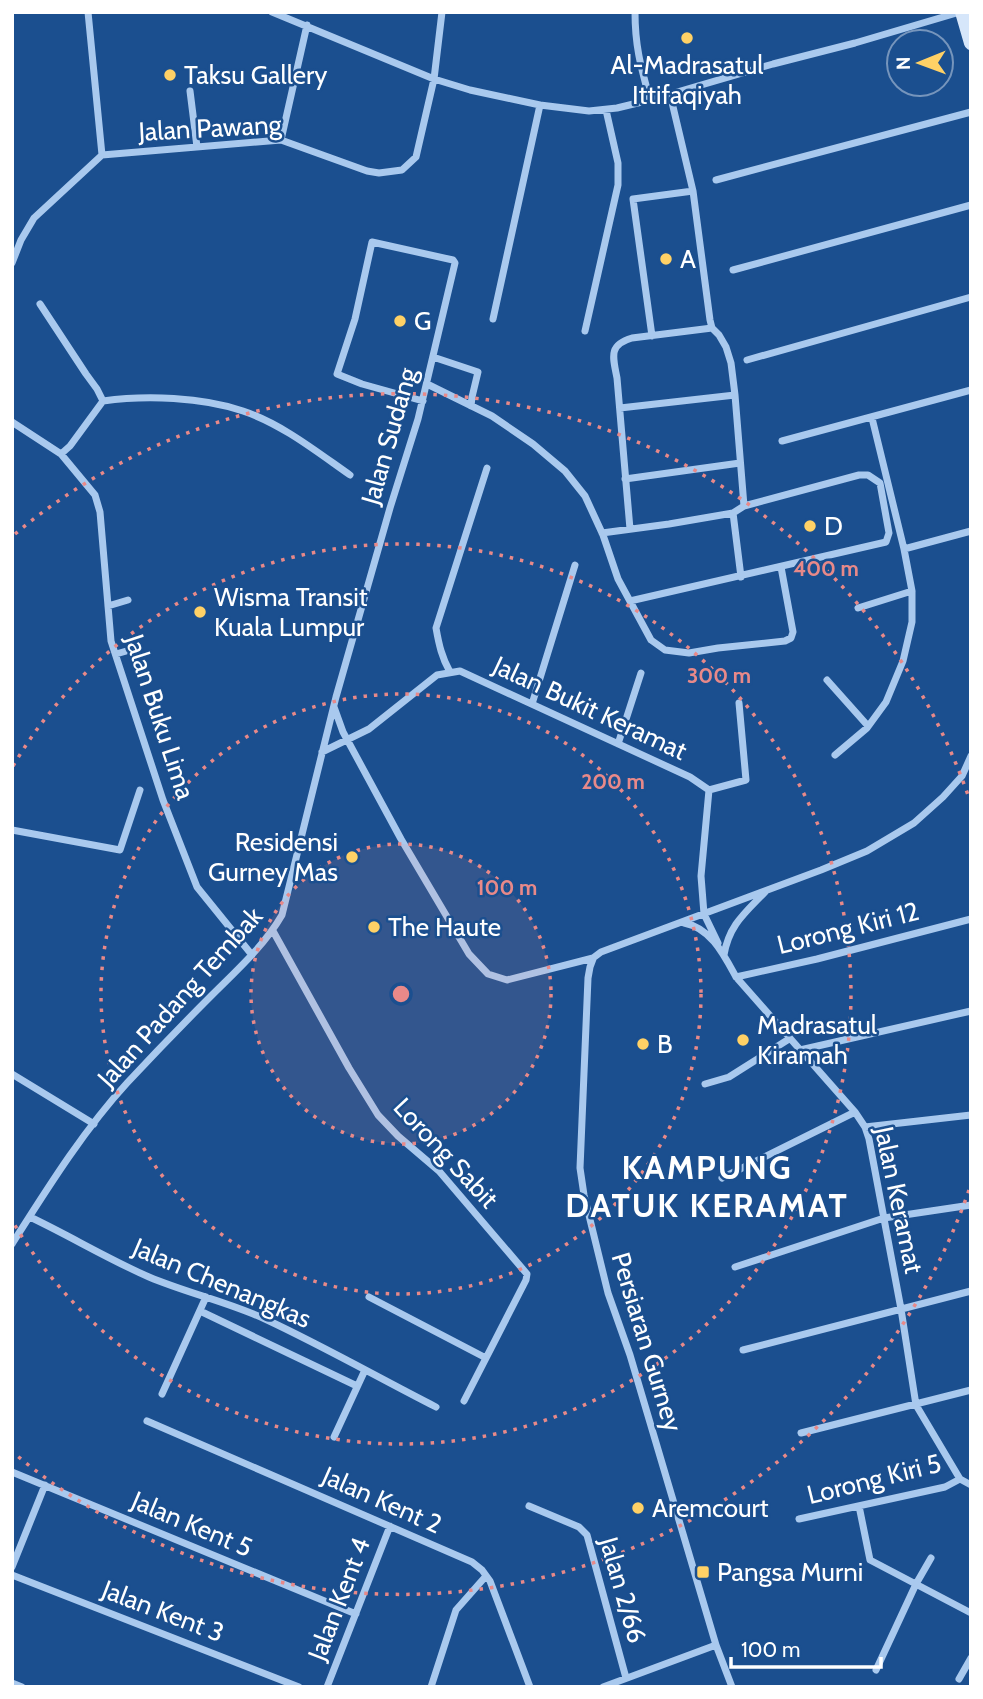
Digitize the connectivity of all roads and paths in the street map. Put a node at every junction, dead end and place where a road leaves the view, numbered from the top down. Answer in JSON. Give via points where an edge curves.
{"nodes":[{"id":1,"x":88,"y":12,"type":"edge"},
{"id":2,"x":272,"y":12,"type":"edge"},
{"id":3,"x":442,"y":12,"type":"edge"},
{"id":4,"x":635,"y":12,"type":"edge"},
{"id":5,"x":961,"y":12,"type":"edge"},
{"id":6,"x":307,"y":25,"type":"junction"},
{"id":7,"x":971,"y":43,"type":"edge"},
{"id":8,"x":434,"y":79,"type":"junction"},
{"id":9,"x":190,"y":91,"type":"dead end"},
{"id":10,"x":670,"y":94,"type":"junction"},
{"id":11,"x":650,"y":100,"type":"junction"},
{"id":12,"x":540,"y":105,"type":"junction"},
{"id":13,"x":606,"y":110,"type":"junction"},
{"id":14,"x":971,"y":112,"type":"edge"},
{"id":15,"x":281,"y":140,"type":"junction"},
{"id":16,"x":197,"y":147,"type":"junction"},
{"id":17,"x":102,"y":155,"type":"junction"},
{"id":18,"x":716,"y":180,"type":"dead end"},
{"id":19,"x":693,"y":191,"type":"junction"},
{"id":20,"x":971,"y":205,"type":"edge"},
{"id":21,"x":12,"y":263,"type":"edge"},
{"id":22,"x":733,"y":270,"type":"dead end"},
{"id":23,"x":971,"y":297,"type":"edge"},
{"id":24,"x":40,"y":304,"type":"dead end"},
{"id":25,"x":493,"y":319,"type":"dead end"},
{"id":26,"x":712,"y":328,"type":"junction"},
{"id":27,"x":585,"y":331,"type":"dead end"},
{"id":28,"x":652,"y":336,"type":"junction"},
{"id":29,"x":433,"y":357,"type":"junction"},
{"id":30,"x":747,"y":360,"type":"dead end"},
{"id":31,"x":427,"y":384,"type":"junction"},
{"id":32,"x":971,"y":390,"type":"edge"},
{"id":33,"x":735,"y":395,"type":"junction"},
{"id":34,"x":103,"y":401,"type":"junction"},
{"id":35,"x":423,"y":401,"type":"junction"},
{"id":36,"x":471,"y":406,"type":"junction"},
{"id":37,"x":620,"y":408,"type":"junction"},
{"id":38,"x":872,"y":418,"type":"junction"},
{"id":39,"x":12,"y":422,"type":"edge"},
{"id":40,"x":782,"y":441,"type":"dead end"},
{"id":41,"x":61,"y":454,"type":"junction"},
{"id":42,"x":740,"y":463,"type":"junction"},
{"id":43,"x":487,"y":468,"type":"dead end"},
{"id":44,"x":350,"y":475,"type":"dead end"},
{"id":45,"x":625,"y":479,"type":"junction"},
{"id":46,"x":744,"y":506,"type":"junction"},
{"id":47,"x":733,"y":513,"type":"junction"},
{"id":48,"x":630,"y":529,"type":"junction"},
{"id":49,"x":971,"y":531,"type":"edge"},
{"id":50,"x":602,"y":533,"type":"junction"},
{"id":51,"x":904,"y":549,"type":"junction"},
{"id":52,"x":575,"y":565,"type":"dead end"},
{"id":53,"x":781,"y":567,"type":"junction"},
{"id":54,"x":741,"y":577,"type":"junction"},
{"id":55,"x":912,"y":591,"type":"junction"},
{"id":56,"x":128,"y":600,"type":"dead end"},
{"id":57,"x":630,"y":601,"type":"junction"},
{"id":58,"x":108,"y":606,"type":"junction"},
{"id":59,"x":858,"y":608,"type":"dead end"},
{"id":60,"x":137,"y":648,"type":"dead end"},
{"id":61,"x":116,"y":654,"type":"junction"},
{"id":62,"x":450,"y":672,"type":"junction"},
{"id":63,"x":641,"y":673,"type":"dead end"},
{"id":64,"x":827,"y":680,"type":"dead end"},
{"id":65,"x":739,"y":703,"type":"dead end"},
{"id":66,"x":532,"y":704,"type":"junction"},
{"id":67,"x":334,"y":706,"type":"junction"},
{"id":68,"x":868,"y":726,"type":"junction"},
{"id":69,"x":348,"y":739,"type":"junction"},
{"id":70,"x":618,"y":744,"type":"junction"},
{"id":71,"x":322,"y":752,"type":"junction"},
{"id":72,"x":835,"y":755,"type":"dead end"},
{"id":73,"x":971,"y":756,"type":"edge"},
{"id":74,"x":140,"y":790,"type":"dead end"},
{"id":75,"x":709,"y":790,"type":"junction"},
{"id":76,"x":12,"y":830,"type":"edge"},
{"id":77,"x":766,"y":891,"type":"junction"},
{"id":78,"x":704,"y":914,"type":"junction"},
{"id":79,"x":971,"y":919,"type":"edge"},
{"id":80,"x":681,"y":923,"type":"junction"},
{"id":81,"x":273,"y":931,"type":"junction"},
{"id":82,"x":252,"y":955,"type":"junction"},
{"id":83,"x":724,"y":955,"type":"junction"},
{"id":84,"x":593,"y":958,"type":"junction"},
{"id":85,"x":736,"y":977,"type":"junction"},
{"id":86,"x":971,"y":1012,"type":"edge"},
{"id":87,"x":789,"y":1040,"type":"junction"},
{"id":88,"x":800,"y":1050,"type":"junction"},
{"id":89,"x":12,"y":1074,"type":"edge"},
{"id":90,"x":705,"y":1084,"type":"dead end"},
{"id":91,"x":855,"y":1112,"type":"junction"},
{"id":92,"x":971,"y":1115,"type":"edge"},
{"id":93,"x":94,"y":1124,"type":"junction"},
{"id":94,"x":865,"y":1127,"type":"junction"},
{"id":95,"x":722,"y":1178,"type":"dead end"},
{"id":96,"x":971,"y":1205,"type":"edge"},
{"id":97,"x":30,"y":1217,"type":"junction"},
{"id":98,"x":884,"y":1217,"type":"junction"},
{"id":99,"x":12,"y":1244,"type":"edge"},
{"id":100,"x":735,"y":1267,"type":"dead end"},
{"id":101,"x":971,"y":1291,"type":"edge"},
{"id":102,"x":206,"y":1297,"type":"junction"},
{"id":103,"x":369,"y":1297,"type":"dead end"},
{"id":104,"x":901,"y":1309,"type":"junction"},
{"id":105,"x":200,"y":1311,"type":"junction"},
{"id":106,"x":743,"y":1350,"type":"dead end"},
{"id":107,"x":486,"y":1358,"type":"junction"},
{"id":108,"x":365,"y":1370,"type":"junction"},
{"id":109,"x":358,"y":1386,"type":"junction"},
{"id":110,"x":971,"y":1390,"type":"edge"},
{"id":111,"x":162,"y":1394,"type":"dead end"},
{"id":112,"x":464,"y":1401,"type":"dead end"},
{"id":113,"x":916,"y":1405,"type":"junction"},
{"id":114,"x":436,"y":1407,"type":"dead end"},
{"id":115,"x":147,"y":1421,"type":"dead end"},
{"id":116,"x":801,"y":1433,"type":"dead end"},
{"id":117,"x":334,"y":1437,"type":"dead end"},
{"id":118,"x":12,"y":1472,"type":"edge"},
{"id":119,"x":960,"y":1479,"type":"junction"},
{"id":120,"x":45,"y":1485,"type":"junction"},
{"id":121,"x":971,"y":1485,"type":"edge"},
{"id":122,"x":529,"y":1506,"type":"dead end"},
{"id":123,"x":859,"y":1506,"type":"junction"},
{"id":124,"x":799,"y":1520,"type":"dead end"},
{"id":125,"x":390,"y":1526,"type":"junction"},
{"id":126,"x":931,"y":1558,"type":"dead end"},
{"id":127,"x":12,"y":1567,"type":"edge"},
{"id":128,"x":12,"y":1575,"type":"edge"},
{"id":129,"x":486,"y":1576,"type":"junction"},
{"id":130,"x":916,"y":1584,"type":"junction"},
{"id":131,"x":971,"y":1613,"type":"edge"},
{"id":132,"x":356,"y":1614,"type":"junction"},
{"id":133,"x":716,"y":1645,"type":"junction"},
{"id":134,"x":971,"y":1658,"type":"edge"},
{"id":135,"x":876,"y":1670,"type":"dead end"},
{"id":136,"x":626,"y":1678,"type":"junction"},
{"id":137,"x":959,"y":1679,"type":"dead end"},
{"id":138,"x":12,"y":1683,"type":"edge"},
{"id":139,"x":22,"y":1687,"type":"edge"},
{"id":140,"x":299,"y":1687,"type":"edge"},
{"id":141,"x":327,"y":1687,"type":"edge"},
{"id":142,"x":431,"y":1687,"type":"edge"},
{"id":143,"x":530,"y":1687,"type":"edge"},
{"id":144,"x":603,"y":1687,"type":"edge"},
{"id":145,"x":732,"y":1687,"type":"edge"}],
"edges":[{"from":1,"to":17,"type":"street","name":"Jalan Pawang"},
{"from":2,"to":6,"type":"street"},
{"from":3,"to":8,"type":"street","name":"Jalan Pawang"},
{"from":4,"to":11,"type":"street","via":[[635,42]]},
{"from":5,"to":7,"type":"street"},
{"from":5,"to":10,"type":"street"},
{"from":6,"to":8,"type":"street"},
{"from":6,"to":15,"type":"street"},
{"from":8,"to":12,"type":"street"},
{"from":8,"to":15,"type":"street","name":"Jalan Pawang","via":[[416,157],[402,170],[367,171]]},
{"from":9,"to":16,"type":"street"},
{"from":10,"to":11,"type":"street"},
{"from":10,"to":19,"type":"street"},
{"from":11,"to":13,"type":"street"},
{"from":12,"to":13,"type":"street"},
{"from":12,"to":25,"type":"street"},
{"from":13,"to":27,"type":"street","via":[[618,185]]},
{"from":14,"to":18,"type":"street"},
{"from":15,"to":16,"type":"street","name":"Jalan Pawang"},
{"from":16,"to":17,"type":"street","name":"Jalan Pawang"},
{"from":17,"to":21,"type":"street","via":[[34,218]]},
{"from":19,"to":26,"type":"street"},
{"from":19,"to":28,"type":"street","via":[[633,199]]},
{"from":20,"to":22,"type":"street"},
{"from":23,"to":30,"type":"street"},
{"from":24,"to":34,"type":"street"},
{"from":26,"to":28,"type":"street"},
{"from":26,"to":33,"type":"street","via":[[726,347]]},
{"from":28,"to":37,"type":"street","via":[[621,341],[615,347]]},
{"from":29,"to":31,"type":"street","name":"Jalan Sudang"},
{"from":29,"to":35,"type":"street","name":"Jalan Sudang","via":[[455,263],[373,242],[337,374]]},
{"from":29,"to":36,"type":"street","via":[[478,372]]},
{"from":31,"to":35,"type":"street","name":"Jalan Sudang"},
{"from":31,"to":36,"type":"street"},
{"from":32,"to":38,"type":"street"},
{"from":33,"to":37,"type":"street"},
{"from":33,"to":42,"type":"street"},
{"from":34,"to":41,"type":"street"},
{"from":34,"to":44,"type":"street","via":[[186,398],[243,411],[288,433]]},
{"from":35,"to":67,"type":"street","name":"Jalan Sudang"},
{"from":36,"to":50,"type":"street","via":[[534,444],[565,471],[585,496]]},
{"from":37,"to":45,"type":"street"},
{"from":38,"to":40,"type":"street"},
{"from":38,"to":51,"type":"street"},
{"from":39,"to":41,"type":"street","name":"Jalan Buku Lima"},
{"from":41,"to":58,"type":"street","name":"Jalan Buku Lima","via":[[95,495]]},
{"from":42,"to":45,"type":"street"},
{"from":42,"to":46,"type":"street"},
{"from":43,"to":62,"type":"street","via":[[436,628]]},
{"from":45,"to":48,"type":"street"},
{"from":46,"to":47,"type":"street"},
{"from":46,"to":53,"type":"street","via":[[859,474],[880,484],[889,533],[886,542]]},
{"from":47,"to":48,"type":"street"},
{"from":47,"to":54,"type":"street"},
{"from":48,"to":50,"type":"street"},
{"from":49,"to":51,"type":"street"},
{"from":50,"to":57,"type":"street"},
{"from":51,"to":55,"type":"street"},
{"from":52,"to":66,"type":"street"},
{"from":53,"to":54,"type":"street"},
{"from":53,"to":57,"type":"street","via":[[793,632],[785,641],[689,653],[665,650],[651,640]]},
{"from":54,"to":57,"type":"street"},
{"from":55,"to":59,"type":"street"},
{"from":55,"to":68,"type":"street","via":[[912,622],[903,661],[886,702]]},
{"from":56,"to":58,"type":"street"},
{"from":58,"to":61,"type":"street","name":"Jalan Buku Lima"},
{"from":60,"to":61,"type":"street"},
{"from":61,"to":82,"type":"street","name":"Jalan Buku Lima","via":[[163,800],[197,887]]},
{"from":62,"to":66,"type":"street","name":"Jalan Bukit Keramat","via":[[460,671]]},
{"from":62,"to":69,"type":"street","name":"Jalan Bukit Keramat","via":[[437,675],[369,729]]},
{"from":63,"to":70,"type":"street"},
{"from":64,"to":68,"type":"street"},
{"from":65,"to":75,"type":"street","via":[[746,780]]},
{"from":66,"to":70,"type":"street","name":"Jalan Bukit Keramat"},
{"from":67,"to":69,"type":"street"},
{"from":67,"to":71,"type":"street","name":"Jalan Sudang"},
{"from":68,"to":72,"type":"street"},
{"from":69,"to":71,"type":"street","name":"Jalan Bukit Keramat"},
{"from":69,"to":84,"type":"street","via":[[401,839],[470,954],[488,974],[507,980]]},
{"from":70,"to":75,"type":"street","name":"Jalan Bukit Keramat"},
{"from":71,"to":81,"type":"street","name":"Jalan Padang Tembak","via":[[282,915]]},
{"from":73,"to":77,"type":"street","via":[[962,776],[914,823],[867,851]]},
{"from":74,"to":76,"type":"street","via":[[120,850]]},
{"from":75,"to":78,"type":"street","name":"Jalan Bukit Keramat","via":[[701,876]]},
{"from":77,"to":78,"type":"street"},
{"from":77,"to":83,"type":"street","via":[[730,932]]},
{"from":78,"to":80,"type":"street"},
{"from":78,"to":83,"type":"street"},
{"from":79,"to":85,"type":"street","name":"Lorong Kiri 12"},
{"from":80,"to":83,"type":"street","name":"Jalan Keramat","via":[[699,928]]},
{"from":80,"to":84,"type":"street"},
{"from":81,"to":82,"type":"street","name":"Jalan Padang Tembak"},
{"from":81,"to":107,"type":"street","name":"Lorong Sabit","via":[[378,1115],[439,1171],[527,1274]]},
{"from":82,"to":93,"type":"street","name":"Jalan Padang Tembak","via":[[124,1086]]},
{"from":83,"to":85,"type":"street","name":"Jalan Keramat"},
{"from":84,"to":133,"type":"street","name":"Persiaran Gurney","via":[[585,1031],[580,1168],[584,1195],[608,1293]]},
{"from":85,"to":87,"type":"street","name":"Jalan Keramat"},
{"from":86,"to":88,"type":"street"},
{"from":87,"to":88,"type":"street","name":"Jalan Keramat"},
{"from":87,"to":90,"type":"street","via":[[729,1077]]},
{"from":88,"to":91,"type":"street","name":"Jalan Keramat"},
{"from":89,"to":93,"type":"street"},
{"from":91,"to":94,"type":"street","name":"Jalan Keramat"},
{"from":91,"to":95,"type":"street"},
{"from":92,"to":94,"type":"street"},
{"from":93,"to":97,"type":"street","name":"Jalan Padang Tembak"},
{"from":94,"to":98,"type":"street","name":"Jalan Keramat"},
{"from":96,"to":98,"type":"street"},
{"from":97,"to":99,"type":"street","name":"Jalan Padang Tembak"},
{"from":97,"to":102,"type":"street","name":"Jalan Chenangkas","via":[[127,1267]]},
{"from":98,"to":100,"type":"street"},
{"from":98,"to":104,"type":"street","name":"Jalan Keramat"},
{"from":101,"to":104,"type":"street"},
{"from":102,"to":105,"type":"street"},
{"from":102,"to":108,"type":"street","name":"Jalan Chenangkas","via":[[265,1319]]},
{"from":103,"to":107,"type":"street"},
{"from":104,"to":106,"type":"street"},
{"from":104,"to":113,"type":"street","name":"Jalan Keramat"},
{"from":105,"to":109,"type":"street"},
{"from":105,"to":111,"type":"street"},
{"from":107,"to":112,"type":"street","name":"Lorong Sabit"},
{"from":108,"to":109,"type":"street"},
{"from":108,"to":114,"type":"street","name":"Jalan Chenangkas"},
{"from":109,"to":117,"type":"street"},
{"from":110,"to":113,"type":"street"},
{"from":113,"to":116,"type":"street"},
{"from":113,"to":119,"type":"street","name":"Jalan Keramat"},
{"from":115,"to":125,"type":"street","name":"Jalan Kent 2"},
{"from":118,"to":120,"type":"street","name":"Jalan Kent 5"},
{"from":119,"to":121,"type":"street"},
{"from":119,"to":123,"type":"street","name":"Lorong Kiri 5","via":[[945,1487]]},
{"from":120,"to":127,"type":"street"},
{"from":120,"to":132,"type":"street","name":"Jalan Kent 5"},
{"from":122,"to":136,"type":"street","name":"Jalan 2/66","via":[[579,1527],[587,1535]]},
{"from":123,"to":124,"type":"street","name":"Lorong Kiri 5"},
{"from":123,"to":130,"type":"street","via":[[870,1560]]},
{"from":125,"to":129,"type":"street","name":"Jalan Kent 2","via":[[472,1562]]},
{"from":125,"to":132,"type":"street","name":"Jalan Kent 4"},
{"from":126,"to":130,"type":"street"},
{"from":128,"to":140,"type":"street","name":"Jalan Kent 3"},
{"from":129,"to":142,"type":"street","via":[[453,1616]]},
{"from":129,"to":143,"type":"street"},
{"from":130,"to":131,"type":"street"},
{"from":130,"to":135,"type":"street"},
{"from":132,"to":141,"type":"street","name":"Jalan Kent 4"},
{"from":133,"to":136,"type":"street"},
{"from":133,"to":145,"type":"street","name":"Persiaran Gurney"},
{"from":134,"to":137,"type":"street"},
{"from":136,"to":144,"type":"street"},
{"from":138,"to":139,"type":"street"}]}
